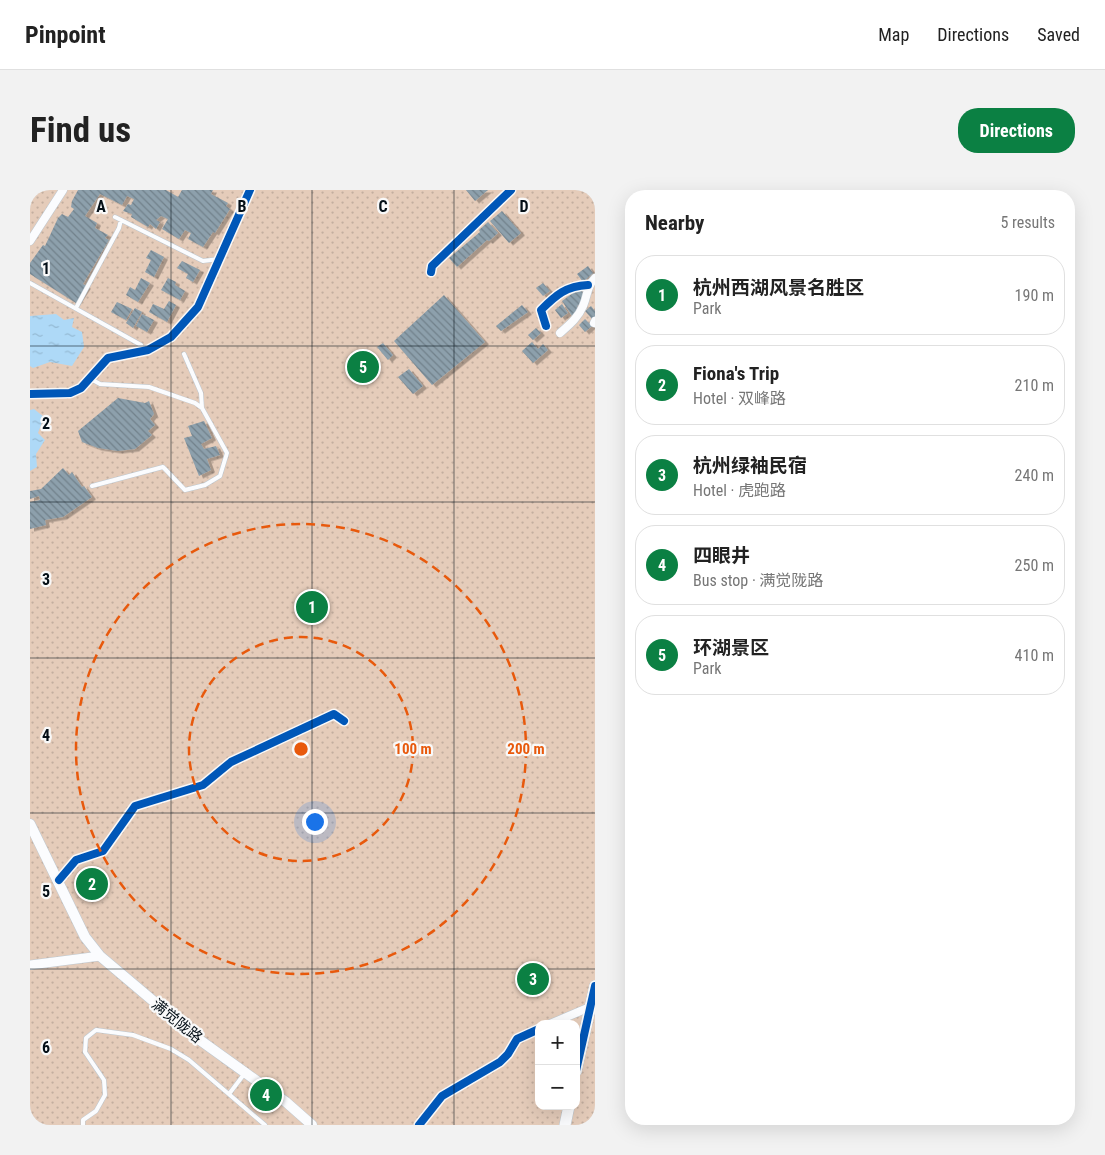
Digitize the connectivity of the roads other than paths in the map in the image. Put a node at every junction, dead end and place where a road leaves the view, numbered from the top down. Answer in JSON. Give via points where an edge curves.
{"nodes":[{"id":1,"x":63,"y":190,"type":"edge"},
{"id":2,"x":250,"y":190,"type":"edge"},
{"id":3,"x":511,"y":190,"type":"edge"},
{"id":4,"x":115,"y":217,"type":"dead end"},
{"id":5,"x":121,"y":220,"type":"junction"},
{"id":6,"x":30,"y":241,"type":"edge"},
{"id":7,"x":219,"y":259,"type":"junction"},
{"id":8,"x":431,"y":272,"type":"dead end"},
{"id":9,"x":595,"y":278,"type":"edge"},
{"id":10,"x":30,"y":283,"type":"edge"},
{"id":11,"x":588,"y":285,"type":"junction"},
{"id":12,"x":76,"y":308,"type":"junction"},
{"id":13,"x":546,"y":326,"type":"dead end"},
{"id":14,"x":560,"y":333,"type":"dead end"},
{"id":15,"x":142,"y":345,"type":"dead end"},
{"id":16,"x":184,"y":354,"type":"dead end"},
{"id":17,"x":89,"y":378,"type":"junction"},
{"id":18,"x":30,"y":394,"type":"edge"},
{"id":19,"x":202,"y":408,"type":"junction"},
{"id":20,"x":92,"y":486,"type":"dead end"},
{"id":21,"x":344,"y":721,"type":"dead end"},
{"id":22,"x":30,"y":824,"type":"edge"},
{"id":23,"x":59,"y":880,"type":"junction"},
{"id":24,"x":100,"y":956,"type":"junction"},
{"id":25,"x":30,"y":966,"type":"edge"},
{"id":26,"x":595,"y":986,"type":"edge"},
{"id":27,"x":590,"y":1007,"type":"junction"},
{"id":28,"x":559,"y":1020,"type":"edge"},
{"id":29,"x":535,"y":1031,"type":"edge"},
{"id":30,"x":577,"y":1065,"type":"edge"},
{"id":31,"x":245,"y":1073,"type":"junction"},
{"id":32,"x":229,"y":1094,"type":"junction"},
{"id":33,"x":568,"y":1110,"type":"edge"},
{"id":34,"x":83,"y":1125,"type":"edge"},
{"id":35,"x":265,"y":1125,"type":"edge"},
{"id":36,"x":312,"y":1125,"type":"edge"},
{"id":37,"x":419,"y":1125,"type":"edge"},
{"id":38,"x":565,"y":1125,"type":"edge"}],
"edges":[{"from":1,"to":6,"type":"street"},
{"from":2,"to":7,"type":"street"},
{"from":3,"to":8,"type":"street","via":[[432,266]]},
{"from":4,"to":5,"type":"lane"},
{"from":5,"to":7,"type":"lane","via":[[203,262]]},
{"from":5,"to":12,"type":"lane"},
{"from":7,"to":17,"type":"street","via":[[198,307],[172,337],[148,350],[108,358]]},
{"from":9,"to":11,"type":"street"},
{"from":10,"to":12,"type":"lane"},
{"from":11,"to":13,"type":"street","via":[[572,285],[551,300],[541,310]]},
{"from":11,"to":14,"type":"street","via":[[577,318]]},
{"from":12,"to":15,"type":"lane"},
{"from":16,"to":19,"type":"lane","via":[[201,393]]},
{"from":17,"to":18,"type":"street","via":[[81,388],[70,393]]},
{"from":17,"to":19,"type":"lane","via":[[100,384],[149,386]]},
{"from":19,"to":20,"type":"lane","via":[[227,453],[220,476],[205,485],[185,490],[163,466]]},
{"from":21,"to":23,"type":"street","via":[[334,714],[231,762],[203,785],[134,806],[103,852],[76,860]]},
{"from":22,"to":23,"type":"main road","name":"满觉陇路"},
{"from":23,"to":24,"type":"main road","name":"满觉陇路","via":[[85,936]]},
{"from":24,"to":25,"type":"street"},
{"from":24,"to":31,"type":"main road","name":"满觉陇路","via":[[197,1038]]},
{"from":26,"to":27,"type":"main road"},
{"from":27,"to":28,"type":"street"},
{"from":27,"to":30,"type":"main road"},
{"from":29,"to":37,"type":"street","via":[[517,1039],[500,1062],[442,1096]]},
{"from":31,"to":32,"type":"lane"},
{"from":31,"to":36,"type":"main road","name":"满觉陇路"},
{"from":32,"to":34,"type":"lane","via":[[171,1049],[133,1035],[96,1030],[86,1038],[85,1052],[104,1080],[105,1095],[96,1111],[83,1120]]},
{"from":32,"to":35,"type":"lane"},
{"from":33,"to":38,"type":"main road"}]}
